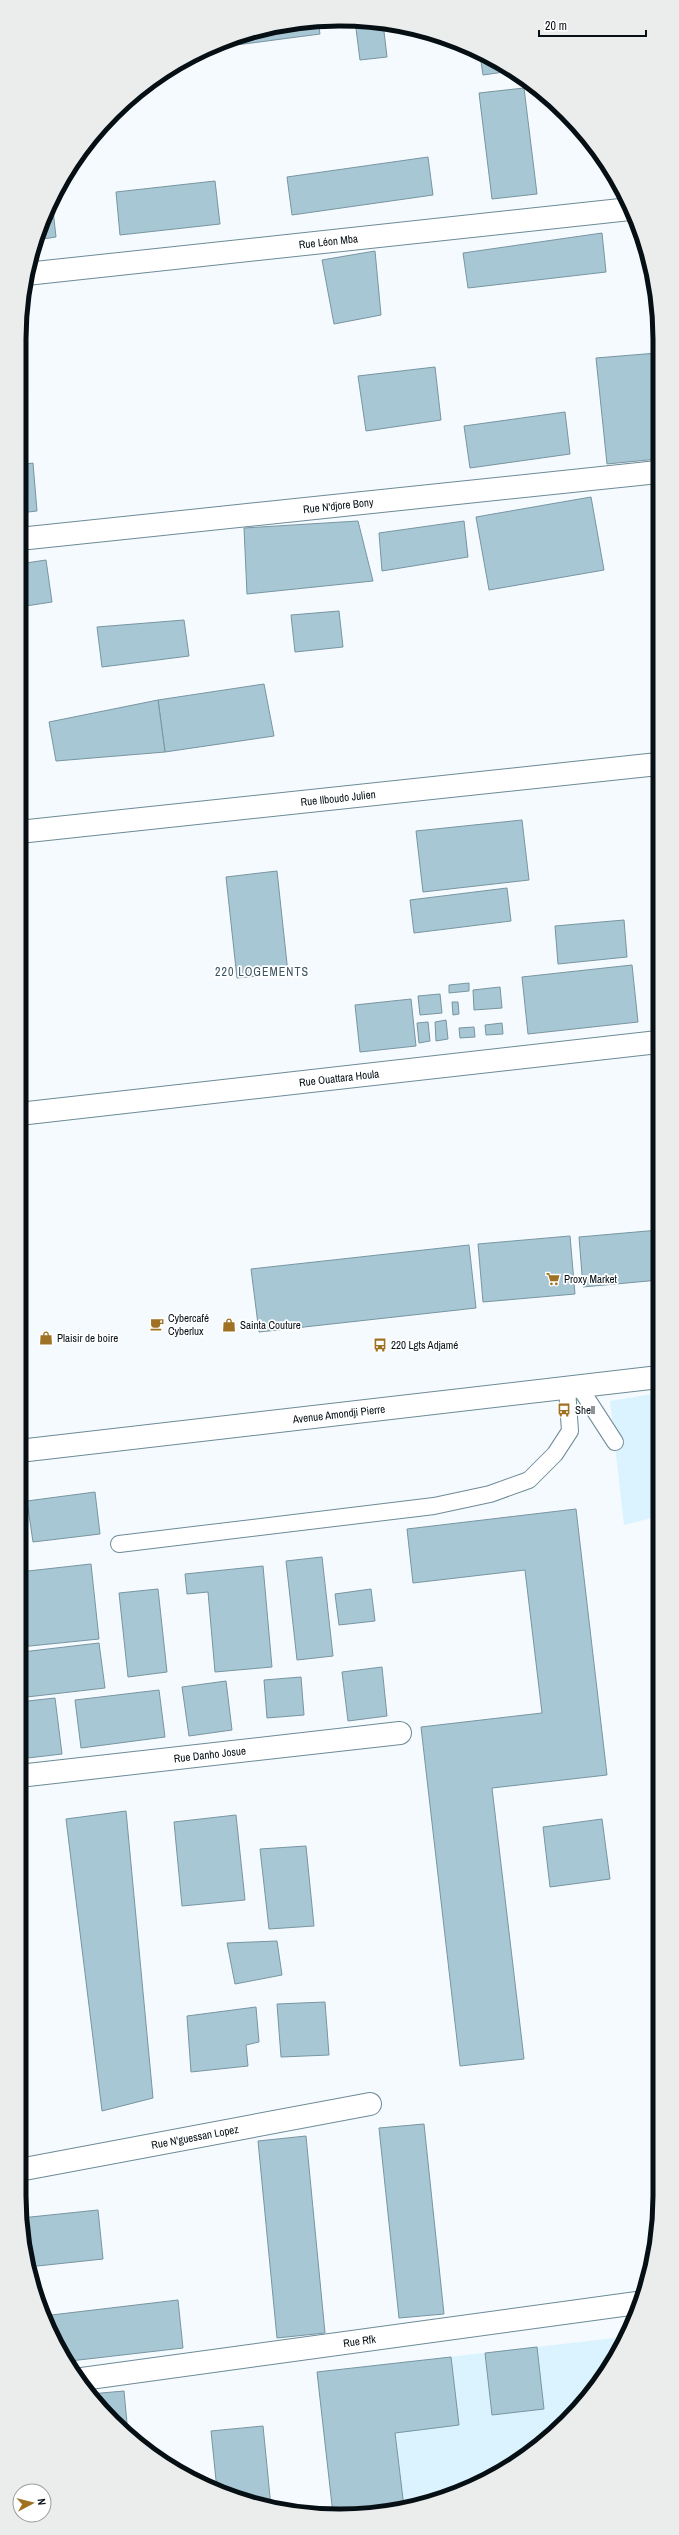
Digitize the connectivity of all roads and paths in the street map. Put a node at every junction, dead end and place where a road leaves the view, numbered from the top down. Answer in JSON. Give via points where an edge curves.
{"nodes":[{"id":1,"x":625,"y":210,"type":"edge"},
{"id":2,"x":33,"y":273,"type":"edge"},
{"id":3,"x":653,"y":473,"type":"edge"},
{"id":4,"x":26,"y":538,"type":"edge"},
{"id":5,"x":653,"y":765,"type":"edge"},
{"id":6,"x":26,"y":831,"type":"edge"},
{"id":7,"x":653,"y":1043,"type":"edge"},
{"id":8,"x":26,"y":1113,"type":"edge"},
{"id":9,"x":653,"y":1378,"type":"edge"},
{"id":10,"x":573,"y":1389,"type":"junction"},
{"id":11,"x":615,"y":1442,"type":"dead end"},
{"id":12,"x":26,"y":1450,"type":"edge"},
{"id":13,"x":119,"y":1544,"type":"dead end"},
{"id":14,"x":400,"y":1733,"type":"dead end"},
{"id":15,"x":26,"y":1775,"type":"edge"},
{"id":16,"x":370,"y":2104,"type":"dead end"},
{"id":17,"x":26,"y":2169,"type":"edge"},
{"id":18,"x":633,"y":2304,"type":"edge"},
{"id":19,"x":86,"y":2379,"type":"edge"}],
"edges":[{"from":1,"to":2,"type":"street","name":"Rue Léon Mba"},
{"from":3,"to":4,"type":"street","name":"Rue N'djore Bony"},
{"from":5,"to":6,"type":"street","name":"Rue Ilboudo Julien"},
{"from":7,"to":8,"type":"street","name":"Rue Ouattara Houla"},
{"from":9,"to":10,"type":"street","name":"Avenue Amondji Pierre"},
{"from":10,"to":11,"type":"lane"},
{"from":10,"to":12,"type":"street","name":"Avenue Amondji Pierre"},
{"from":10,"to":13,"type":"lane","via":[[570,1432],[555,1454],[529,1480],[490,1494],[434,1506]]},
{"from":14,"to":15,"type":"street","name":"Rue Danho Josue"},
{"from":16,"to":17,"type":"street","name":"Rue N'guessan Lopez"},
{"from":18,"to":19,"type":"street","name":"Rue Rfk"}]}
